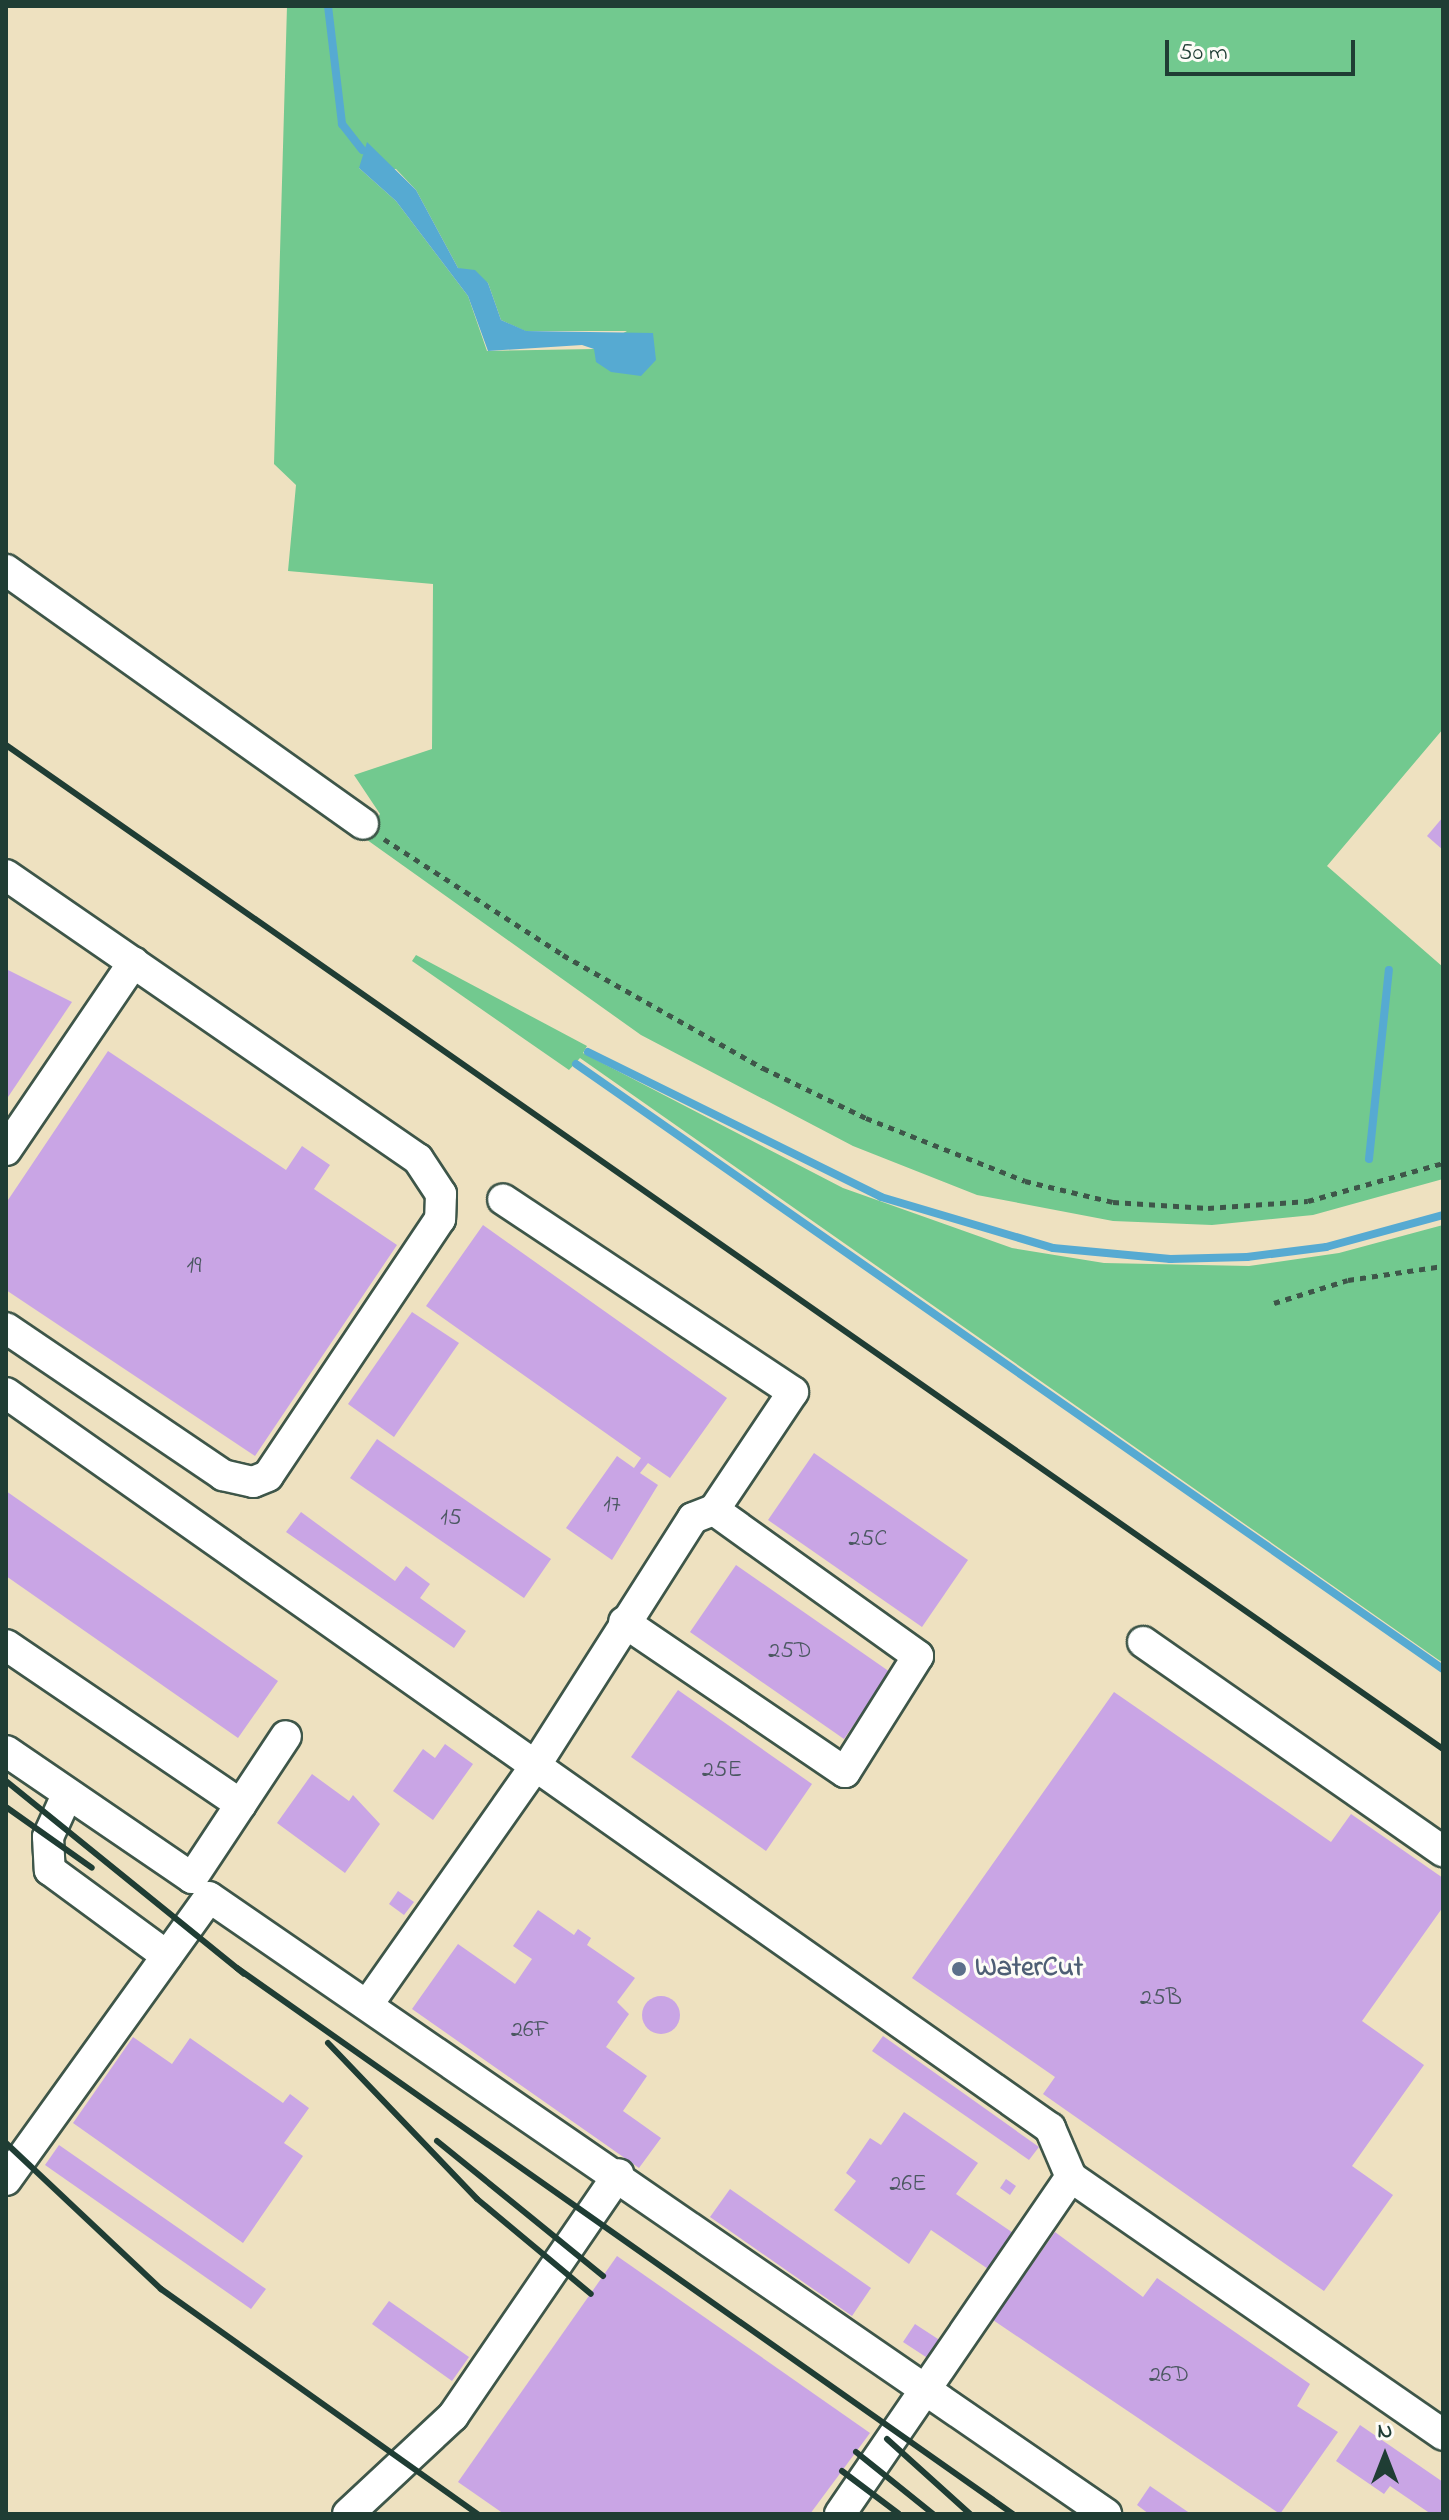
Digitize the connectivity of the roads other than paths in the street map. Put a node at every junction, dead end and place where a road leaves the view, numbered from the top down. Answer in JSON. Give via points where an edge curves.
{"nodes":[{"id":1,"x":6,"y":570,"type":"edge"},
{"id":2,"x":363,"y":824,"type":"road end"},
{"id":3,"x":6,"y":875,"type":"edge"},
{"id":4,"x":134,"y":962,"type":"junction"},
{"id":5,"x":6,"y":1150,"type":"edge"},
{"id":6,"x":503,"y":1199,"type":"dead end"},
{"id":7,"x":6,"y":1328,"type":"edge"},
{"id":8,"x":6,"y":1393,"type":"edge"},
{"id":9,"x":714,"y":1510,"type":"junction"},
{"id":10,"x":624,"y":1622,"type":"junction"},
{"id":11,"x":1143,"y":1642,"type":"dead end"},
{"id":12,"x":6,"y":1645,"type":"edge"},
{"id":13,"x":286,"y":1736,"type":"dead end"},
{"id":14,"x":6,"y":1751,"type":"edge"},
{"id":15,"x":535,"y":1766,"type":"junction"},
{"id":16,"x":67,"y":1795,"type":"junction"},
{"id":17,"x":241,"y":1805,"type":"junction"},
{"id":18,"x":1443,"y":1851,"type":"edge"},
{"id":19,"x":167,"y":1956,"type":"junction"},
{"id":20,"x":368,"y":2004,"type":"junction"},
{"id":21,"x":619,"y":2174,"type":"junction"},
{"id":22,"x":1071,"y":2177,"type":"junction"},
{"id":23,"x":6,"y":2180,"type":"edge"},
{"id":24,"x":928,"y":2389,"type":"junction"},
{"id":25,"x":1443,"y":2435,"type":"edge"},
{"id":26,"x":348,"y":2514,"type":"edge"},
{"id":27,"x":840,"y":2514,"type":"edge"},
{"id":28,"x":1106,"y":2514,"type":"edge"}],
"edges":[{"from":1,"to":2,"type":"lane"},
{"from":3,"to":4,"type":"lane"},
{"from":4,"to":5,"type":"lane"},
{"from":4,"to":7,"type":"lane","via":[[418,1159],[438,1181],[440,1219],[268,1476],[253,1482],[223,1475]]},
{"from":6,"to":9,"type":"lane","via":[[793,1392]]},
{"from":8,"to":15,"type":"lane"},
{"from":9,"to":10,"type":"lane","via":[[693,1518]]},
{"from":9,"to":10,"type":"lane","via":[[918,1656],[845,1772]]},
{"from":10,"to":15,"type":"lane"},
{"from":11,"to":18,"type":"lane"},
{"from":12,"to":17,"type":"lane"},
{"from":13,"to":17,"type":"lane"},
{"from":14,"to":16,"type":"lane"},
{"from":15,"to":20,"type":"lane"},
{"from":15,"to":22,"type":"lane","via":[[1050,2128]]},
{"from":16,"to":17,"type":"lane","via":[[192,1878]]},
{"from":16,"to":19,"type":"lane","via":[[48,1837],[50,1870]]},
{"from":19,"to":20,"type":"lane","via":[[209,1897]]},
{"from":19,"to":23,"type":"lane"},
{"from":20,"to":21,"type":"lane"},
{"from":21,"to":24,"type":"lane"},
{"from":21,"to":26,"type":"lane","via":[[453,2416]]},
{"from":22,"to":24,"type":"lane"},
{"from":22,"to":25,"type":"lane"},
{"from":24,"to":27,"type":"lane"},
{"from":24,"to":28,"type":"lane"}]}
